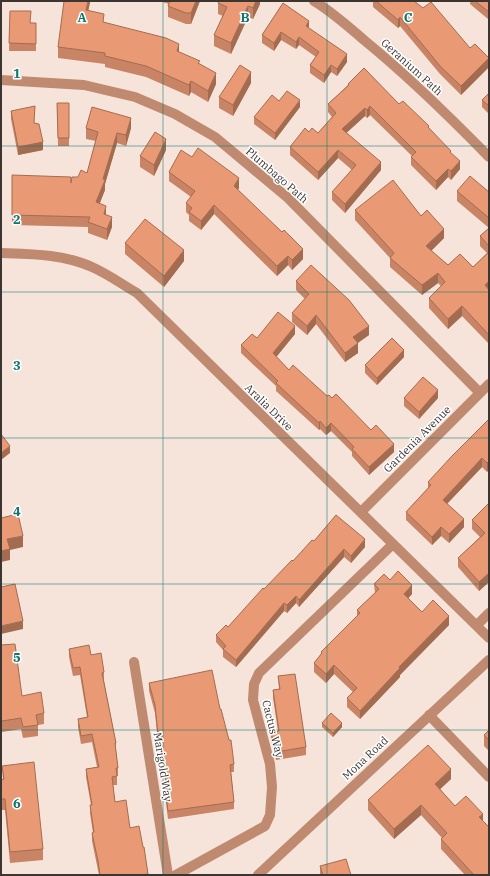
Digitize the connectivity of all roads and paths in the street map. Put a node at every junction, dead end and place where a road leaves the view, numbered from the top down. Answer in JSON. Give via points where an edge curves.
{"nodes":[{"id":1,"x":314,"y":1,"type":"edge"},
{"id":2,"x":1,"y":80,"type":"edge"},
{"id":3,"x":489,"y":156,"type":"edge"},
{"id":4,"x":1,"y":254,"type":"edge"},
{"id":5,"x":489,"y":384,"type":"edge"},
{"id":6,"x":480,"y":393,"type":"junction"},
{"id":7,"x":361,"y":512,"type":"junction"},
{"id":8,"x":393,"y":544,"type":"junction"},
{"id":9,"x":489,"y":613,"type":"edge"},
{"id":10,"x":477,"y":625,"type":"junction"},
{"id":11,"x":489,"y":638,"type":"edge"},
{"id":12,"x":489,"y":660,"type":"edge"},
{"id":13,"x":134,"y":662,"type":"dead end"},
{"id":14,"x":429,"y":715,"type":"junction"},
{"id":15,"x":489,"y":777,"type":"edge"},
{"id":16,"x":168,"y":875,"type":"edge"},
{"id":17,"x":176,"y":875,"type":"edge"},
{"id":18,"x":258,"y":875,"type":"edge"}],
"edges":[{"from":1,"to":3,"type":"street","name":"Geranium Path","via":[[388,60]]},
{"from":2,"to":6,"type":"street","name":"Plumbago Path","via":[[84,85],[135,97],[176,114],[215,137],[288,198]]},
{"from":4,"to":7,"type":"street","name":"Aralia Drive","via":[[40,254],[70,260],[92,267],[137,293]]},
{"from":5,"to":6,"type":"street","name":"Gardenia Avenue"},
{"from":6,"to":7,"type":"street","name":"Gardenia Avenue"},
{"from":7,"to":8,"type":"street","name":"Aralia Drive"},
{"from":8,"to":10,"type":"street","name":"Aralia Drive"},
{"from":8,"to":17,"type":"street","name":"Cactus Way","via":[[259,673],[254,684],[253,700],[270,764],[272,786],[270,815],[265,826]]},
{"from":9,"to":10,"type":"street"},
{"from":10,"to":11,"type":"street","name":"Aralia Drive"},
{"from":12,"to":14,"type":"street","name":"Mona Road"},
{"from":13,"to":16,"type":"street","name":"Marigold Way"},
{"from":14,"to":15,"type":"street"},
{"from":14,"to":18,"type":"street","name":"Mona Road"}]}
